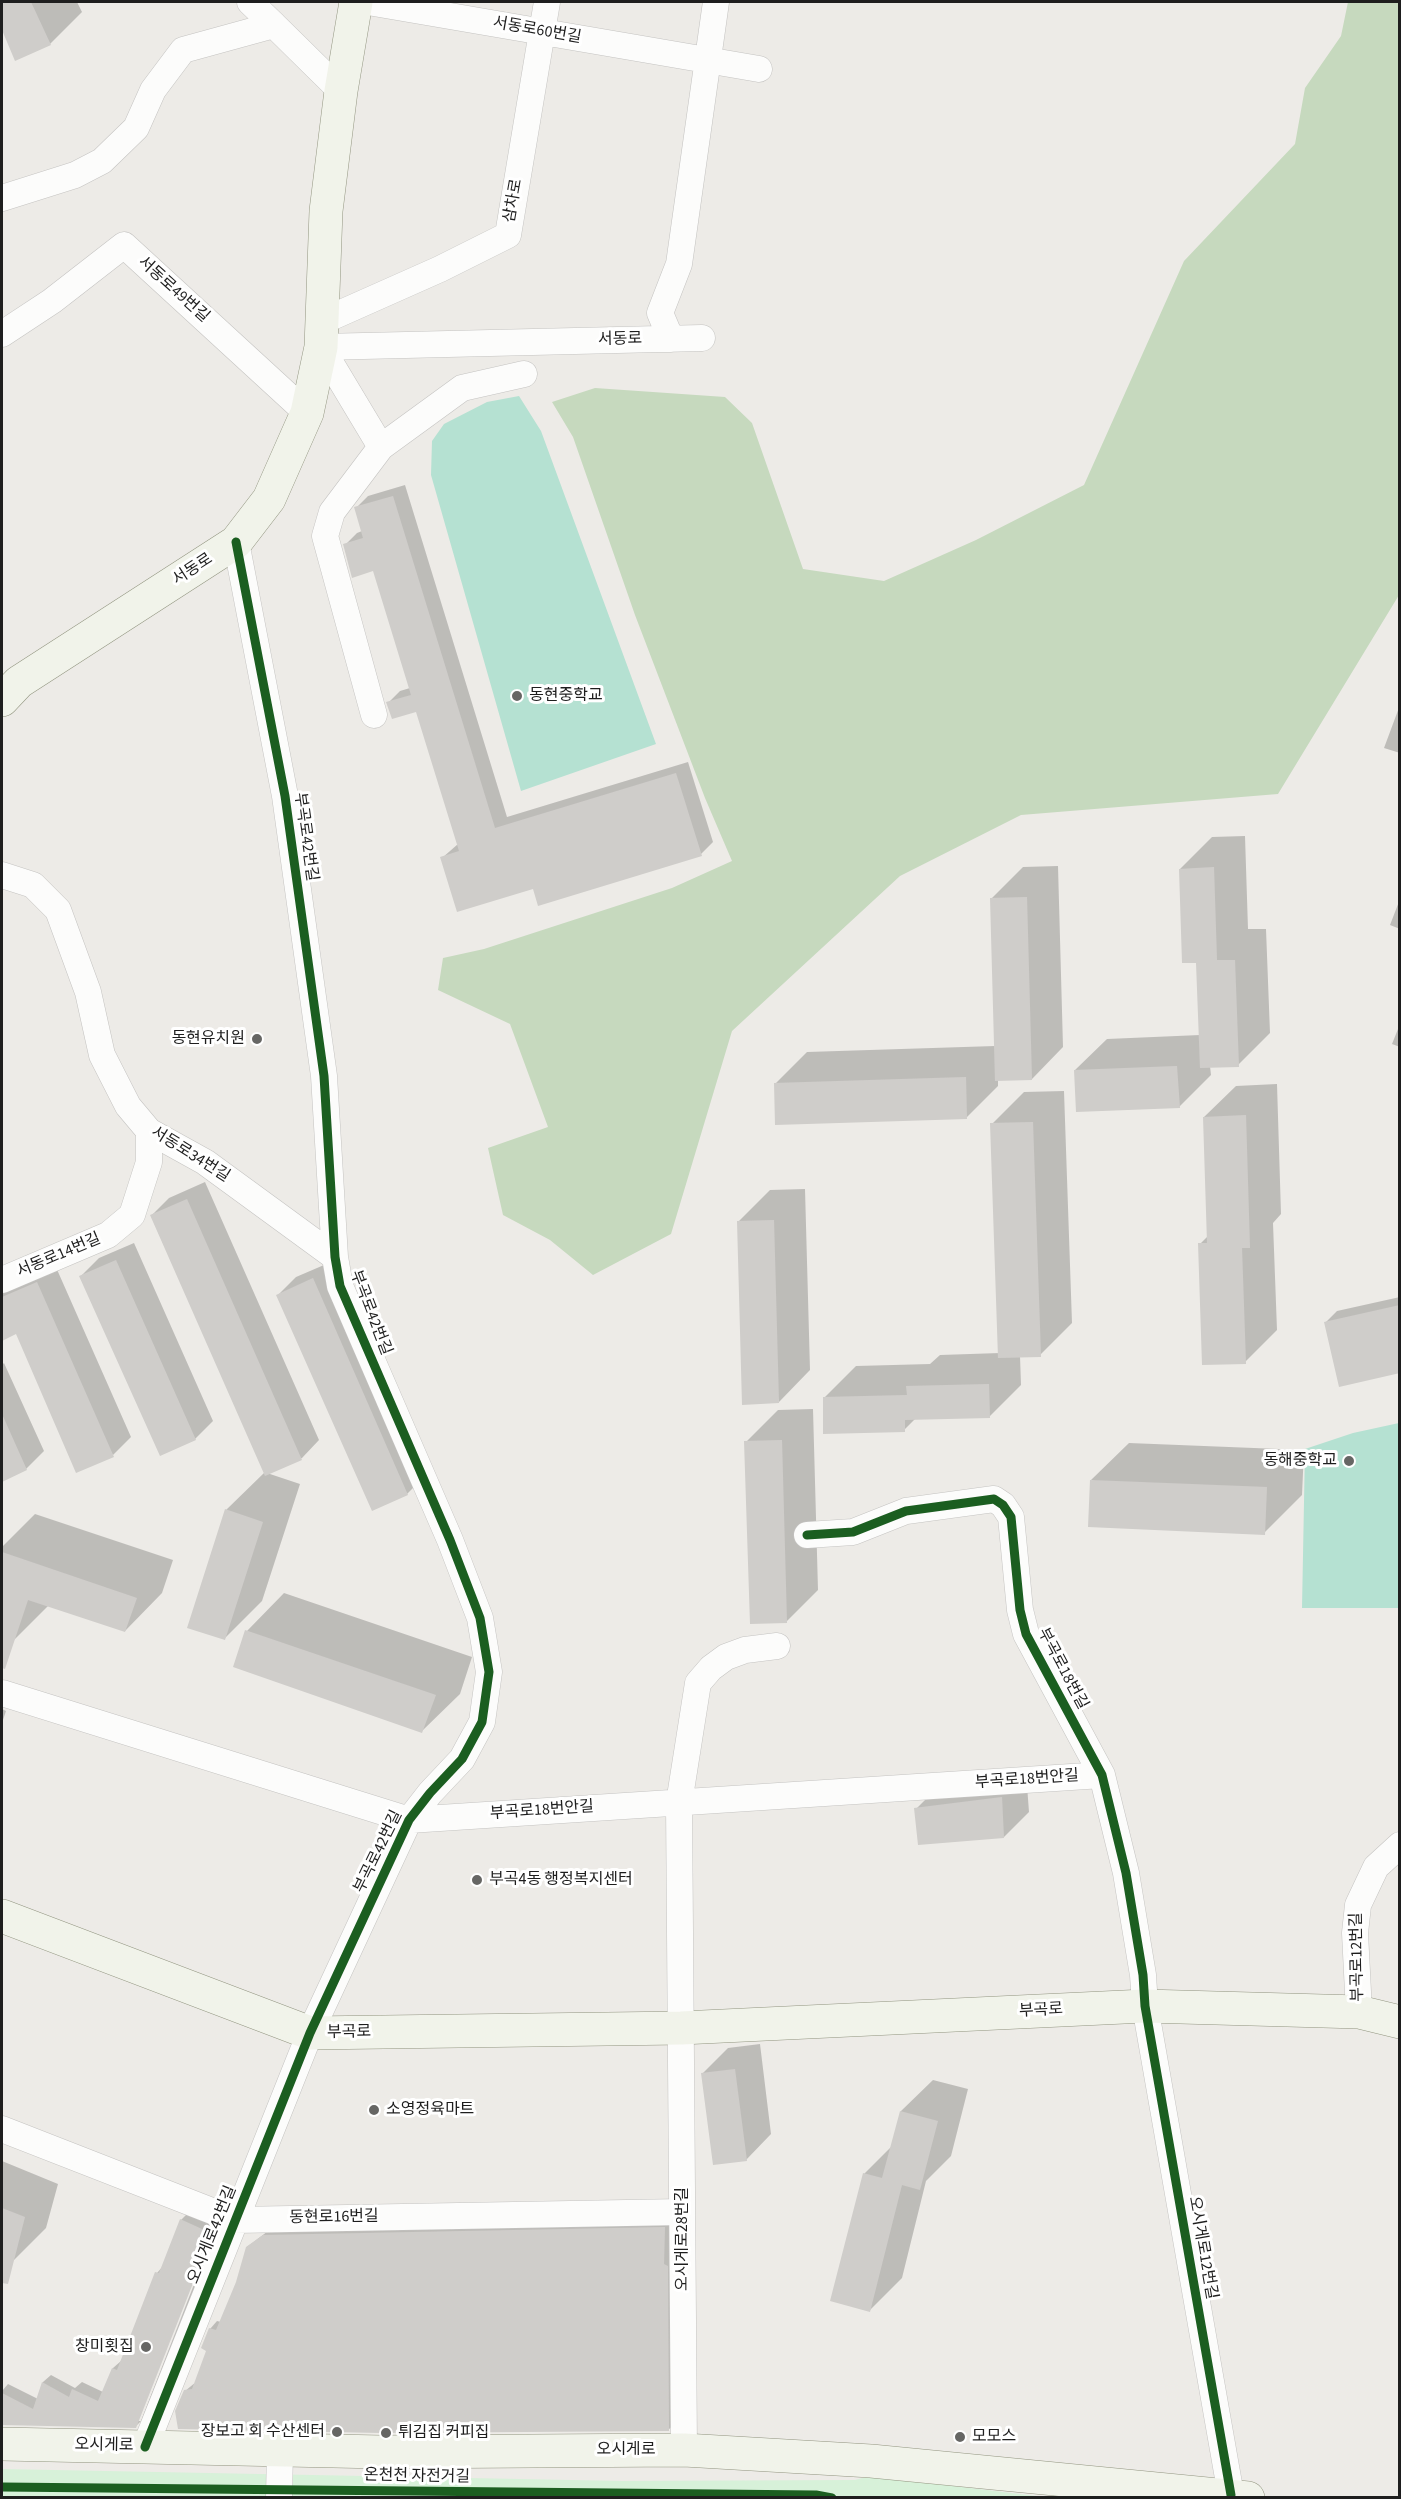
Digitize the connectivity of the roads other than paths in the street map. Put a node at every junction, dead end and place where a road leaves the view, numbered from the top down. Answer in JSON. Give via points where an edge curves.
{"nodes":[{"id":1,"x":250,"y":2,"type":"edge"},
{"id":2,"x":356,"y":2,"type":"edge"},
{"id":3,"x":368,"y":2,"type":"edge"},
{"id":4,"x":547,"y":2,"type":"edge"},
{"id":5,"x":716,"y":2,"type":"edge"},
{"id":6,"x":274,"y":25,"type":"junction"},
{"id":7,"x":542,"y":32,"type":"junction"},
{"id":8,"x":706,"y":60,"type":"junction"},
{"id":9,"x":759,"y":69,"type":"dead end"},
{"id":10,"x":341,"y":91,"type":"junction"},
{"id":11,"x":2,"y":198,"type":"edge"},
{"id":12,"x":2,"y":334,"type":"edge"},
{"id":13,"x":322,"y":334,"type":"junction"},
{"id":14,"x":702,"y":338,"type":"dead end"},
{"id":15,"x":671,"y":339,"type":"junction"},
{"id":16,"x":524,"y":374,"type":"dead end"},
{"id":17,"x":307,"y":413,"type":"junction"},
{"id":18,"x":381,"y":447,"type":"junction"},
{"id":19,"x":236,"y":542,"type":"junction"},
{"id":20,"x":2,"y":700,"type":"edge"},
{"id":21,"x":374,"y":715,"type":"dead end"},
{"id":22,"x":2,"y":875,"type":"edge"},
{"id":23,"x":149,"y":1131,"type":"junction"},
{"id":24,"x":335,"y":1257,"type":"junction"},
{"id":25,"x":2,"y":1280,"type":"edge"},
{"id":26,"x":807,"y":1535,"type":"dead end"},
{"id":27,"x":777,"y":1646,"type":"dead end"},
{"id":28,"x":2,"y":1693,"type":"edge"},
{"id":29,"x":1102,"y":1775,"type":"junction"},
{"id":30,"x":679,"y":1803,"type":"junction"},
{"id":31,"x":409,"y":1820,"type":"junction"},
{"id":32,"x":1400,"y":1845,"type":"edge"},
{"id":33,"x":2,"y":1916,"type":"edge"},
{"id":34,"x":1145,"y":2006,"type":"junction"},
{"id":35,"x":1359,"y":2012,"type":"junction"},
{"id":36,"x":1400,"y":2022,"type":"edge"},
{"id":37,"x":681,"y":2028,"type":"junction"},
{"id":38,"x":310,"y":2033,"type":"junction"},
{"id":39,"x":2,"y":2129,"type":"edge"},
{"id":40,"x":682,"y":2212,"type":"junction"},
{"id":41,"x":235,"y":2220,"type":"junction"},
{"id":42,"x":2,"y":2444,"type":"edge"},
{"id":43,"x":145,"y":2447,"type":"junction"},
{"id":44,"x":280,"y":2450,"type":"junction"},
{"id":45,"x":684,"y":2450,"type":"junction"},
{"id":46,"x":1239,"y":2496,"type":"edge"},
{"id":47,"x":279,"y":2498,"type":"edge"}],
"edges":[{"from":1,"to":6,"type":"street"},
{"from":2,"to":10,"type":"main road","name":"서동로"},
{"from":3,"to":7,"type":"street","name":"서동로60번길"},
{"from":4,"to":7,"type":"street","name":"삼차로"},
{"from":5,"to":8,"type":"street"},
{"from":6,"to":10,"type":"street"},
{"from":6,"to":11,"type":"street","via":[[183,50],[153,90],[136,128],[102,160],[75,175]]},
{"from":7,"to":8,"type":"street","name":"서동로60번길"},
{"from":7,"to":13,"type":"street","name":"삼차로","via":[[508,235]]},
{"from":8,"to":9,"type":"street","name":"서동로60번길"},
{"from":8,"to":15,"type":"street","via":[[679,264],[660,313]]},
{"from":10,"to":13,"type":"main road","name":"서동로","via":[[326,211]]},
{"from":12,"to":17,"type":"street","name":"서동로49번길","via":[[124,245]]},
{"from":13,"to":15,"type":"street","name":"서동로"},
{"from":13,"to":17,"type":"main road","name":"서동로"},
{"from":13,"to":18,"type":"street"},
{"from":14,"to":15,"type":"street","name":"서동로"},
{"from":16,"to":18,"type":"street","via":[[462,388]]},
{"from":17,"to":19,"type":"main road","name":"서동로","via":[[269,499]]},
{"from":18,"to":21,"type":"street","via":[[332,512],[325,536]]},
{"from":19,"to":20,"type":"main road","name":"서동로","via":[[19,682]]},
{"from":19,"to":24,"type":"street","name":"부곡로42번길","via":[[285,796],[324,1076]]},
{"from":22,"to":23,"type":"street","name":"서동로34번길","via":[[33,885],[58,910],[88,992],[102,1055],[128,1106]]},
{"from":23,"to":24,"type":"street","name":"서동로34번길","via":[[205,1161]]},
{"from":23,"to":25,"type":"street","name":"서동로14번길","via":[[149,1162],[132,1215],[108,1235]]},
{"from":24,"to":31,"type":"street","name":"부곡로42번길","via":[[340,1286],[480,1618],[489,1672],[482,1722],[462,1759]]},
{"from":26,"to":29,"type":"street","name":"부곡로18번길","via":[[853,1532],[906,1511],[999,1501],[1011,1517],[1026,1634]]},
{"from":27,"to":30,"type":"street","via":[[726,1657],[698,1683]]},
{"from":28,"to":31,"type":"street","name":"부곡로18번안길"},
{"from":29,"to":30,"type":"street","name":"부곡로18번안길"},
{"from":29,"to":34,"type":"street","name":"부곡로18번길","via":[[1126,1873]]},
{"from":30,"to":31,"type":"street","name":"부곡로18번안길"},
{"from":30,"to":37,"type":"street"},
{"from":31,"to":38,"type":"street","name":"부곡로42번길"},
{"from":32,"to":35,"type":"street","name":"부곡로12번길","via":[[1372,1872],[1358,1905],[1355,1933]]},
{"from":33,"to":38,"type":"main road","name":"부곡로"},
{"from":34,"to":35,"type":"main road","name":"부곡로"},
{"from":34,"to":37,"type":"main road","name":"부곡로"},
{"from":34,"to":46,"type":"street","name":"오시게로12번길"},
{"from":35,"to":36,"type":"main road","name":"부곡로"},
{"from":37,"to":38,"type":"main road","name":"부곡로"},
{"from":37,"to":40,"type":"street","name":"오시게로28번길"},
{"from":38,"to":41,"type":"street","name":"오시게로42번길"},
{"from":39,"to":41,"type":"street","name":"동현로16번길"},
{"from":40,"to":41,"type":"street","name":"동현로16번길"},
{"from":40,"to":45,"type":"street","name":"오시게로28번길"},
{"from":41,"to":43,"type":"street","name":"오시게로42번길"},
{"from":42,"to":43,"type":"main road","name":"오시게로"},
{"from":43,"to":44,"type":"main road","name":"오시게로"},
{"from":44,"to":45,"type":"main road","name":"오시게로"},
{"from":44,"to":47,"type":"street"},
{"from":45,"to":46,"type":"main road","name":"오시게로","via":[[871,2461]]}]}
